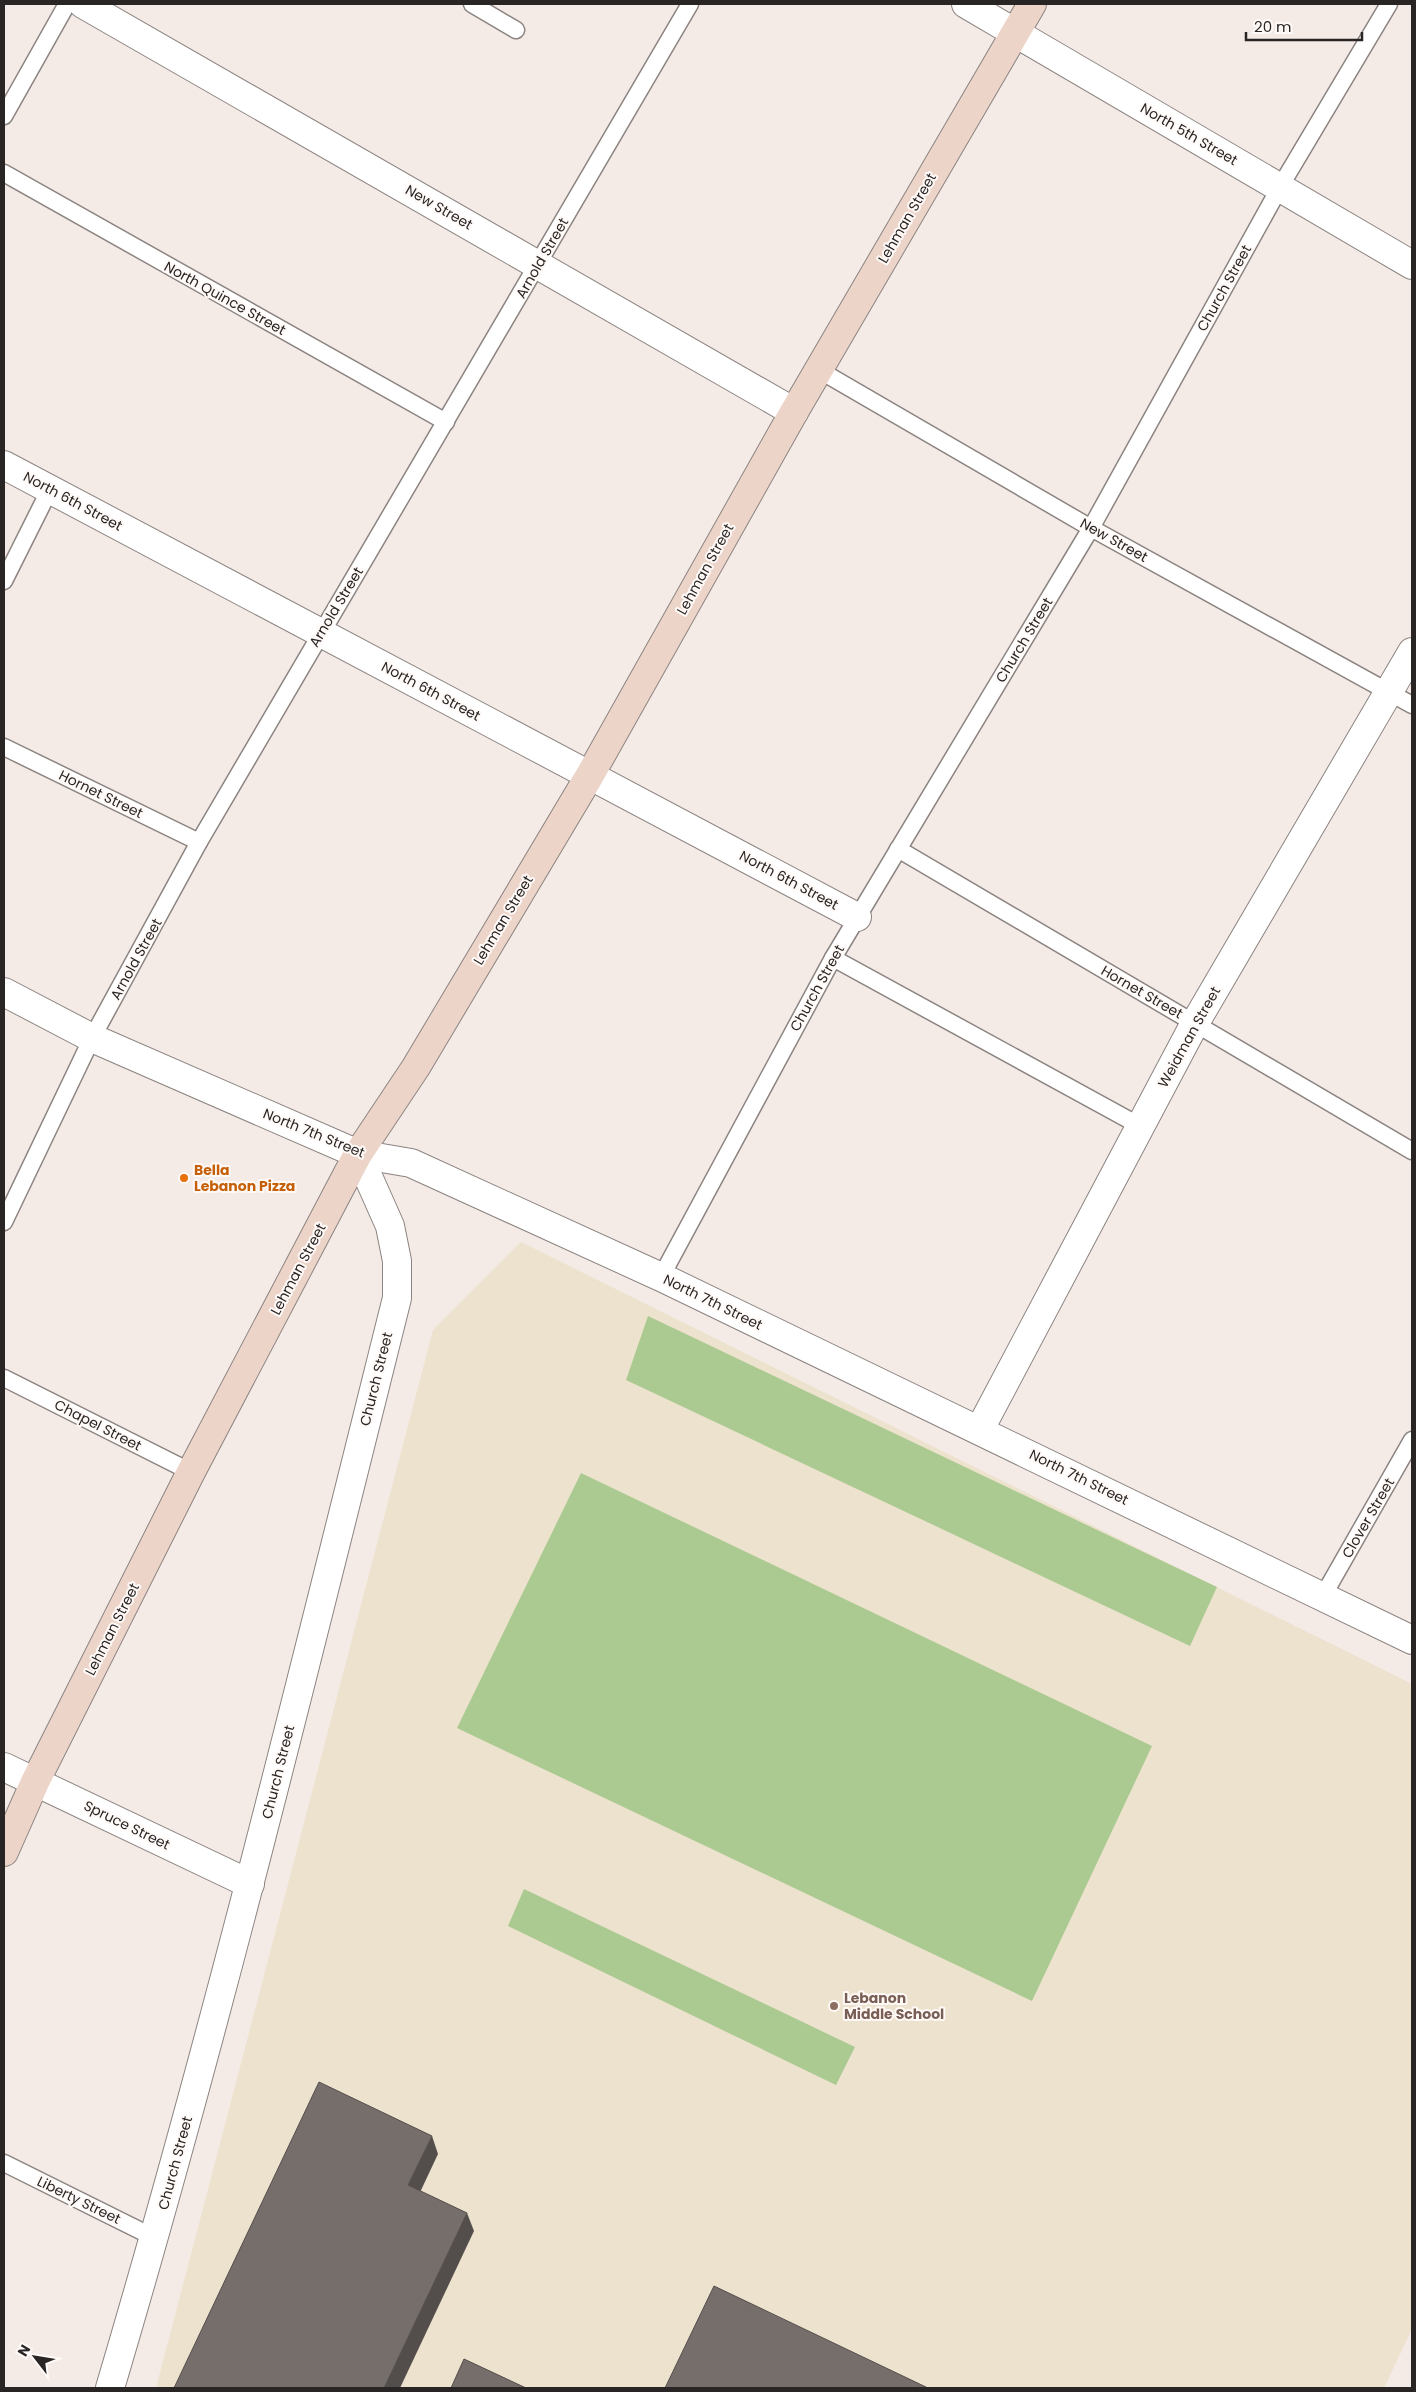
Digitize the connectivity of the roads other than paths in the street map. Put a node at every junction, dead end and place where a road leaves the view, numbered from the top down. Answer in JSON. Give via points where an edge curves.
{"nodes":[{"id":1,"x":68,"y":4,"type":"edge"},
{"id":2,"x":83,"y":4,"type":"edge"},
{"id":3,"x":472,"y":4,"type":"edge"},
{"id":4,"x":690,"y":4,"type":"edge"},
{"id":5,"x":966,"y":4,"type":"edge"},
{"id":6,"x":1032,"y":4,"type":"edge"},
{"id":7,"x":1389,"y":4,"type":"edge"},
{"id":8,"x":516,"y":30,"type":"dead end"},
{"id":9,"x":1015,"y":32,"type":"junction"},
{"id":10,"x":4,"y":116,"type":"edge"},
{"id":11,"x":4,"y":173,"type":"edge"},
{"id":12,"x":1280,"y":187,"type":"junction"},
{"id":13,"x":538,"y":264,"type":"junction"},
{"id":14,"x":1412,"y":264,"type":"edge"},
{"id":15,"x":819,"y":370,"type":"junction"},
{"id":16,"x":794,"y":412,"type":"junction"},
{"id":17,"x":446,"y":422,"type":"junction"},
{"id":18,"x":4,"y":465,"type":"edge"},
{"id":19,"x":50,"y":489,"type":"junction"},
{"id":20,"x":1091,"y":528,"type":"junction"},
{"id":21,"x":4,"y":581,"type":"edge"},
{"id":22,"x":321,"y":633,"type":"junction"},
{"id":23,"x":1412,"y":652,"type":"edge"},
{"id":24,"x":1389,"y":692,"type":"junction"},
{"id":25,"x":1412,"y":705,"type":"edge"},
{"id":26,"x":4,"y":746,"type":"edge"},
{"id":27,"x":590,"y":775,"type":"junction"},
{"id":28,"x":199,"y":842,"type":"junction"},
{"id":29,"x":898,"y":849,"type":"junction"},
{"id":30,"x":857,"y":917,"type":"junction"},
{"id":31,"x":834,"y":958,"type":"junction"},
{"id":32,"x":4,"y":992,"type":"edge"},
{"id":33,"x":1195,"y":1023,"type":"junction"},
{"id":34,"x":92,"y":1038,"type":"junction"},
{"id":35,"x":1140,"y":1126,"type":"junction"},
{"id":36,"x":1412,"y":1151,"type":"edge"},
{"id":37,"x":358,"y":1154,"type":"junction"},
{"id":38,"x":4,"y":1222,"type":"edge"},
{"id":39,"x":661,"y":1277,"type":"junction"},
{"id":40,"x":4,"y":1378,"type":"edge"},
{"id":41,"x":980,"y":1429,"type":"junction"},
{"id":42,"x":1412,"y":1440,"type":"edge"},
{"id":43,"x":191,"y":1472,"type":"junction"},
{"id":44,"x":1323,"y":1596,"type":"junction"},
{"id":45,"x":1412,"y":1640,"type":"edge"},
{"id":46,"x":4,"y":1767,"type":"edge"},
{"id":47,"x":35,"y":1782,"type":"junction"},
{"id":48,"x":4,"y":1852,"type":"edge"},
{"id":49,"x":250,"y":1884,"type":"junction"},
{"id":50,"x":4,"y":2163,"type":"edge"},
{"id":51,"x":155,"y":2238,"type":"junction"},
{"id":52,"x":110,"y":2388,"type":"edge"}],
"edges":[{"from":1,"to":10,"type":"lane"},
{"from":2,"to":13,"type":"street","name":"New Street"},
{"from":3,"to":8,"type":"lane"},
{"from":4,"to":13,"type":"lane","name":"Arnold Street"},
{"from":5,"to":9,"type":"street","name":"North 5th Street"},
{"from":6,"to":9,"type":"main road","name":"Lehman Street"},
{"from":7,"to":12,"type":"lane","name":"Church Street"},
{"from":9,"to":12,"type":"street","name":"North 5th Street"},
{"from":9,"to":15,"type":"main road","name":"Lehman Street"},
{"from":11,"to":17,"type":"lane","name":"North Quince Street"},
{"from":12,"to":14,"type":"street","name":"North 5th Street"},
{"from":12,"to":20,"type":"lane","name":"Church Street"},
{"from":13,"to":16,"type":"street","name":"New Street"},
{"from":13,"to":17,"type":"lane","name":"Arnold Street"},
{"from":15,"to":16,"type":"main road","name":"Lehman Street"},
{"from":15,"to":20,"type":"lane","name":"New Street"},
{"from":16,"to":27,"type":"main road","name":"Lehman Street"},
{"from":17,"to":22,"type":"lane","name":"Arnold Street"},
{"from":18,"to":19,"type":"street","name":"North 6th Street"},
{"from":19,"to":21,"type":"lane"},
{"from":19,"to":22,"type":"street","name":"North 6th Street"},
{"from":20,"to":24,"type":"lane","name":"New Street"},
{"from":20,"to":29,"type":"lane","name":"Church Street"},
{"from":22,"to":27,"type":"street","name":"North 6th Street"},
{"from":22,"to":28,"type":"lane","name":"Arnold Street"},
{"from":23,"to":24,"type":"street","name":"Weidman Street"},
{"from":24,"to":25,"type":"lane","name":"New Street"},
{"from":24,"to":33,"type":"street","name":"Weidman Street"},
{"from":26,"to":28,"type":"lane","name":"Hornet Street"},
{"from":27,"to":30,"type":"street","name":"North 6th Street"},
{"from":27,"to":37,"type":"main road","name":"Lehman Street","via":[[416,1067]]},
{"from":28,"to":34,"type":"lane","name":"Arnold Street"},
{"from":29,"to":30,"type":"lane","name":"Church Street"},
{"from":29,"to":33,"type":"lane","name":"Hornet Street"},
{"from":30,"to":31,"type":"lane","name":"Church Street"},
{"from":31,"to":35,"type":"lane"},
{"from":31,"to":39,"type":"lane","name":"Church Street"},
{"from":32,"to":34,"type":"street","name":"North 7th Street"},
{"from":33,"to":35,"type":"street","name":"Weidman Street"},
{"from":33,"to":36,"type":"lane","name":"Hornet Street"},
{"from":34,"to":37,"type":"street","name":"North 7th Street"},
{"from":34,"to":38,"type":"lane","name":"Arnold Street"},
{"from":35,"to":41,"type":"street","name":"Weidman Street"},
{"from":37,"to":39,"type":"street","name":"North 7th Street","via":[[411,1163]]},
{"from":37,"to":43,"type":"main road","name":"Lehman Street"},
{"from":37,"to":49,"type":"street","name":"Church Street","via":[[390,1226],[397,1261],[397,1298]]},
{"from":39,"to":41,"type":"street","name":"North 7th Street"},
{"from":40,"to":43,"type":"lane","name":"Chapel Street"},
{"from":41,"to":44,"type":"street","name":"North 7th Street"},
{"from":42,"to":44,"type":"lane","name":"Clover Street"},
{"from":43,"to":47,"type":"main road","name":"Lehman Street"},
{"from":44,"to":45,"type":"street","name":"North 7th Street"},
{"from":46,"to":47,"type":"street","name":"Spruce Street"},
{"from":47,"to":48,"type":"main road","name":"Lehman Street"},
{"from":47,"to":49,"type":"street","name":"Spruce Street"},
{"from":49,"to":51,"type":"street","name":"Church Street"},
{"from":50,"to":51,"type":"lane","name":"Liberty Street"},
{"from":51,"to":52,"type":"street","name":"Church Street"}]}
